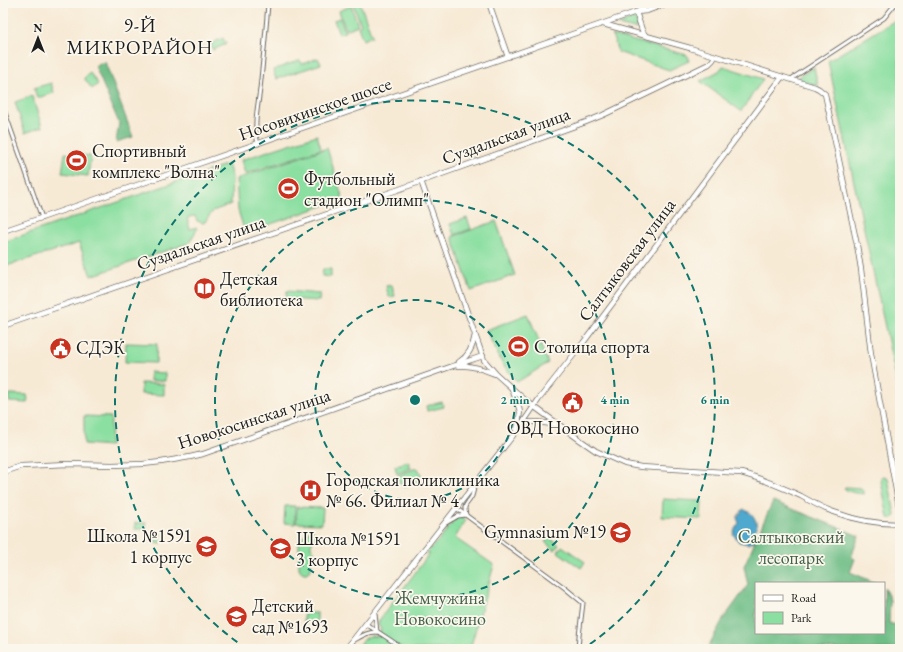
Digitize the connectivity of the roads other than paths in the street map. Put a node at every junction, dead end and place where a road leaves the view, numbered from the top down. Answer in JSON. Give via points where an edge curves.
{"nodes":[{"id":1,"x":268,"y":3,"type":"edge"},
{"id":2,"x":489,"y":3,"type":"edge"},
{"id":3,"x":652,"y":3,"type":"edge"},
{"id":4,"x":668,"y":3,"type":"edge"},
{"id":5,"x":896,"y":3,"type":"edge"},
{"id":6,"x":636,"y":12,"type":"junction"},
{"id":7,"x":603,"y":24,"type":"junction"},
{"id":8,"x":640,"y":26,"type":"junction"},
{"id":9,"x":632,"y":32,"type":"junction"},
{"id":10,"x":645,"y":35,"type":"junction"},
{"id":11,"x":715,"y":56,"type":"junction"},
{"id":12,"x":508,"y":57,"type":"junction"},
{"id":13,"x":782,"y":77,"type":"junction"},
{"id":14,"x":790,"y":80,"type":"junction"},
{"id":15,"x":3,"y":107,"type":"edge"},
{"id":16,"x":258,"y":144,"type":"junction"},
{"id":17,"x":422,"y":181,"type":"junction"},
{"id":18,"x":42,"y":218,"type":"junction"},
{"id":19,"x":3,"y":231,"type":"edge"},
{"id":20,"x":3,"y":326,"type":"edge"},
{"id":21,"x":475,"y":334,"type":"junction"},
{"id":22,"x":483,"y":356,"type":"junction"},
{"id":23,"x":450,"y":367,"type":"junction"},
{"id":24,"x":496,"y":374,"type":"junction"},
{"id":25,"x":512,"y":388,"type":"junction"},
{"id":26,"x":534,"y":407,"type":"junction"},
{"id":27,"x":522,"y":424,"type":"junction"},
{"id":28,"x":560,"y":426,"type":"junction"},
{"id":29,"x":517,"y":431,"type":"junction"},
{"id":30,"x":3,"y":472,"type":"edge"},
{"id":31,"x":474,"y":485,"type":"junction"},
{"id":32,"x":456,"y":508,"type":"junction"},
{"id":33,"x":900,"y":512,"type":"edge"},
{"id":34,"x":466,"y":515,"type":"junction"},
{"id":35,"x":900,"y":524,"type":"edge"},
{"id":36,"x":442,"y":526,"type":"junction"},
{"id":37,"x":374,"y":613,"type":"junction"},
{"id":38,"x":366,"y":624,"type":"junction"},
{"id":39,"x":377,"y":632,"type":"junction"},
{"id":40,"x":352,"y":642,"type":"junction"},
{"id":41,"x":346,"y":649,"type":"edge"},
{"id":42,"x":404,"y":649,"type":"edge"},
{"id":43,"x":578,"y":649,"type":"edge"}],
"edges":[{"from":1,"to":16,"type":"street","via":[[256,130]]},
{"from":2,"to":12,"type":"street"},
{"from":3,"to":6,"type":"street","name":"Носовихинское шоссе"},
{"from":4,"to":6,"type":"street","name":"Носовихинское шоссе","via":[[647,11]]},
{"from":5,"to":14,"type":"street","via":[[884,18]]},
{"from":6,"to":7,"type":"street","name":"Носовихинское шоссе"},
{"from":6,"to":8,"type":"street"},
{"from":7,"to":9,"type":"street"},
{"from":7,"to":12,"type":"street","name":"Носовихинское шоссе"},
{"from":8,"to":9,"type":"street"},
{"from":8,"to":10,"type":"street"},
{"from":9,"to":10,"type":"street"},
{"from":10,"to":11,"type":"street"},
{"from":11,"to":13,"type":"street"},
{"from":11,"to":17,"type":"street","name":"Суздальская улица","via":[[709,64],[587,122]]},
{"from":12,"to":16,"type":"street","name":"Носовихинское шоссе"},
{"from":13,"to":14,"type":"street"},
{"from":13,"to":26,"type":"street","name":"Салтыковская улица"},
{"from":14,"to":33,"type":"street","via":[[819,89],[825,94],[857,245],[871,354]]},
{"from":15,"to":18,"type":"street"},
{"from":16,"to":18,"type":"street","name":"Носовихинское шоссе"},
{"from":17,"to":20,"type":"street","name":"Суздальская улица"},
{"from":17,"to":21,"type":"street"},
{"from":18,"to":19,"type":"street","name":"Носовихинское шоссе"},
{"from":21,"to":22,"type":"street"},
{"from":21,"to":23,"type":"street","via":[[467,356]]},
{"from":22,"to":23,"type":"street","name":"Новокосинская улица"},
{"from":22,"to":24,"type":"street"},
{"from":23,"to":24,"type":"street","via":[[471,366]]},
{"from":23,"to":30,"type":"street","name":"Новокосинская улица","via":[[203,454],[161,462],[125,465],[28,465]]},
{"from":24,"to":25,"type":"street"},
{"from":25,"to":26,"type":"street"},
{"from":25,"to":29,"type":"street","via":[[520,412]]},
{"from":26,"to":27,"type":"street","name":"Салтыковская улица"},
{"from":26,"to":28,"type":"street"},
{"from":27,"to":28,"type":"street","via":[[538,422]]},
{"from":27,"to":29,"type":"street","name":"Салтыковская улица"},
{"from":28,"to":35,"type":"street","via":[[596,451],[625,464],[741,473],[781,487],[845,516]]},
{"from":29,"to":31,"type":"street","name":"Салтыковская улица"},
{"from":31,"to":32,"type":"street","name":"Салтыковская улица"},
{"from":31,"to":34,"type":"street","via":[[472,495],[465,505]]},
{"from":32,"to":34,"type":"street"},
{"from":32,"to":36,"type":"street","name":"Салтыковская улица"},
{"from":34,"to":36,"type":"street","via":[[458,516]]},
{"from":34,"to":43,"type":"street","via":[[583,602]]},
{"from":36,"to":37,"type":"street","name":"Салтыковская улица"},
{"from":37,"to":38,"type":"street","name":"Салтыковская улица"},
{"from":37,"to":39,"type":"street"},
{"from":38,"to":39,"type":"street"},
{"from":38,"to":40,"type":"street","name":"Салтыковская улица"},
{"from":39,"to":40,"type":"street","via":[[364,634]]},
{"from":39,"to":42,"type":"street"},
{"from":40,"to":41,"type":"street","name":"Салтыковская улица"}]}
